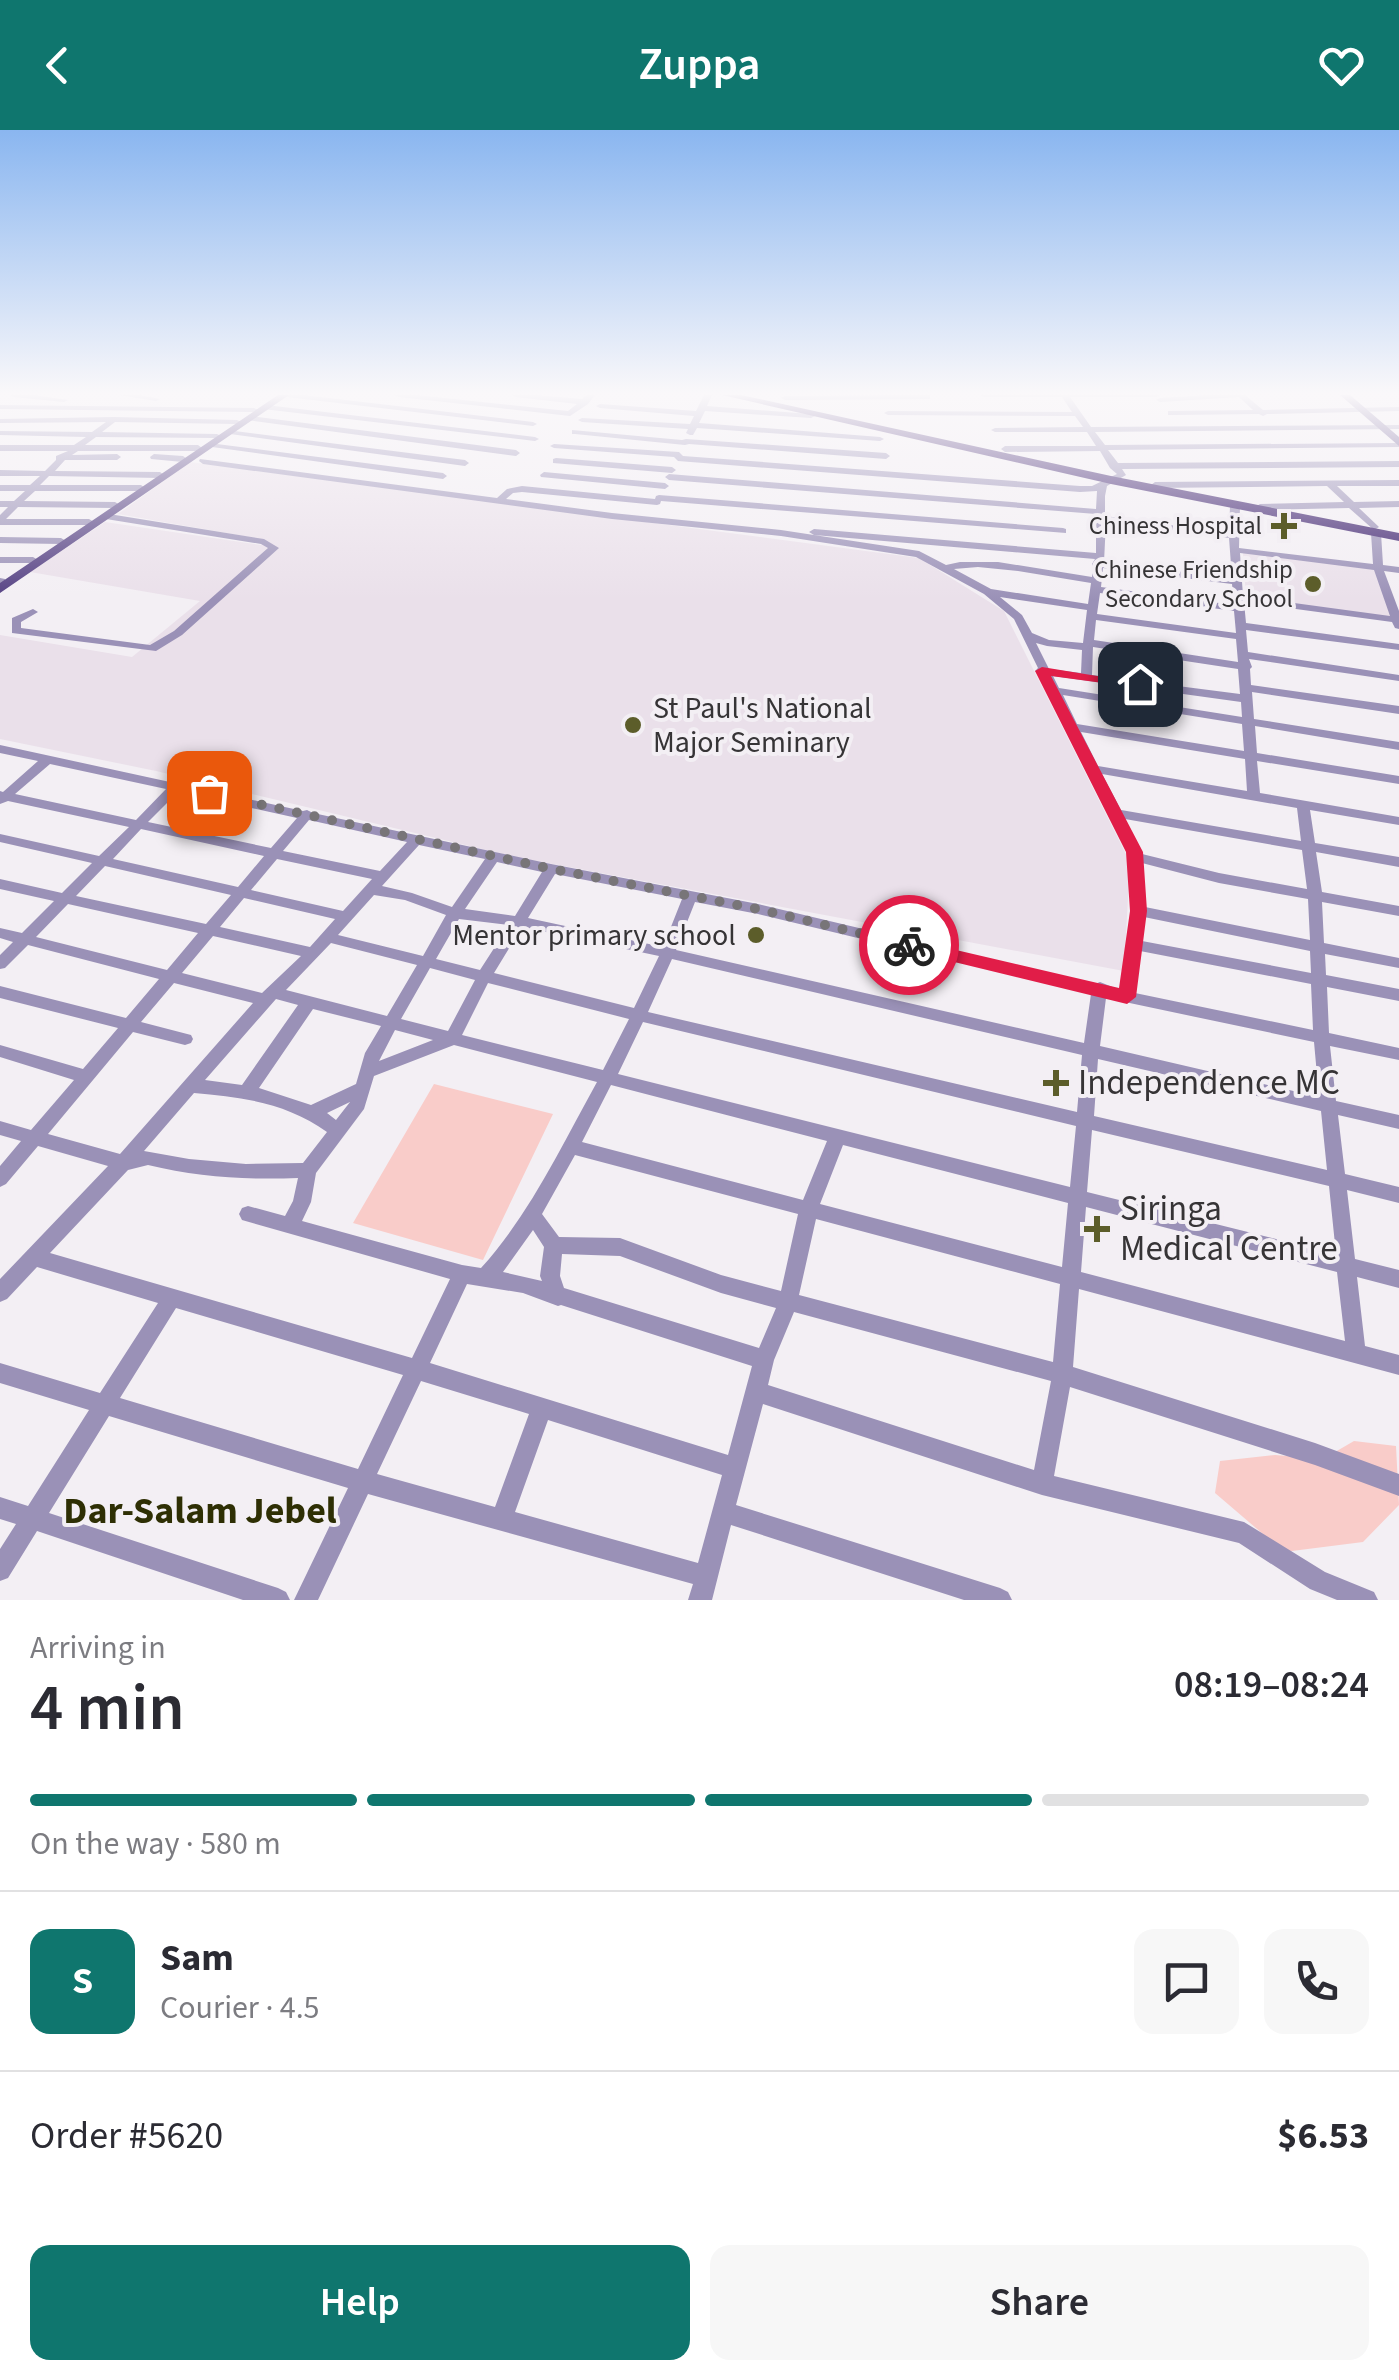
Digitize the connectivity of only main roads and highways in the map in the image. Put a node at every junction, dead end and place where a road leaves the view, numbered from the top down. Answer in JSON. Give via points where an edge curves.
{"nodes":[{"id":1,"x":176,"y":464,"type":"edge"},
{"id":2,"x":180,"y":464,"type":"edge"},
{"id":3,"x":1055,"y":464,"type":"edge"},
{"id":4,"x":1060,"y":464,"type":"edge"},
{"id":5,"x":1112,"y":476,"type":"junction"},
{"id":6,"x":1236,"y":504,"type":"junction"},
{"id":7,"x":112,"y":511,"type":"junction"},
{"id":8,"x":1375,"y":530,"type":"junction"},
{"id":9,"x":1399,"y":534,"type":"edge"},
{"id":10,"x":0,"y":581,"type":"edge"},
{"id":11,"x":0,"y":589,"type":"edge"}],
"edges":[{"from":1,"to":7,"type":"main road"},
{"from":2,"to":7,"type":"main road"},
{"from":3,"to":5,"type":"highway"},
{"from":4,"to":5,"type":"highway"},
{"from":5,"to":6,"type":"highway"},
{"from":5,"to":6,"type":"highway"},
{"from":6,"to":8,"type":"highway"},
{"from":6,"to":8,"type":"highway"},
{"from":7,"to":10,"type":"main road"},
{"from":7,"to":11,"type":"main road"},
{"from":8,"to":9,"type":"highway"}]}
